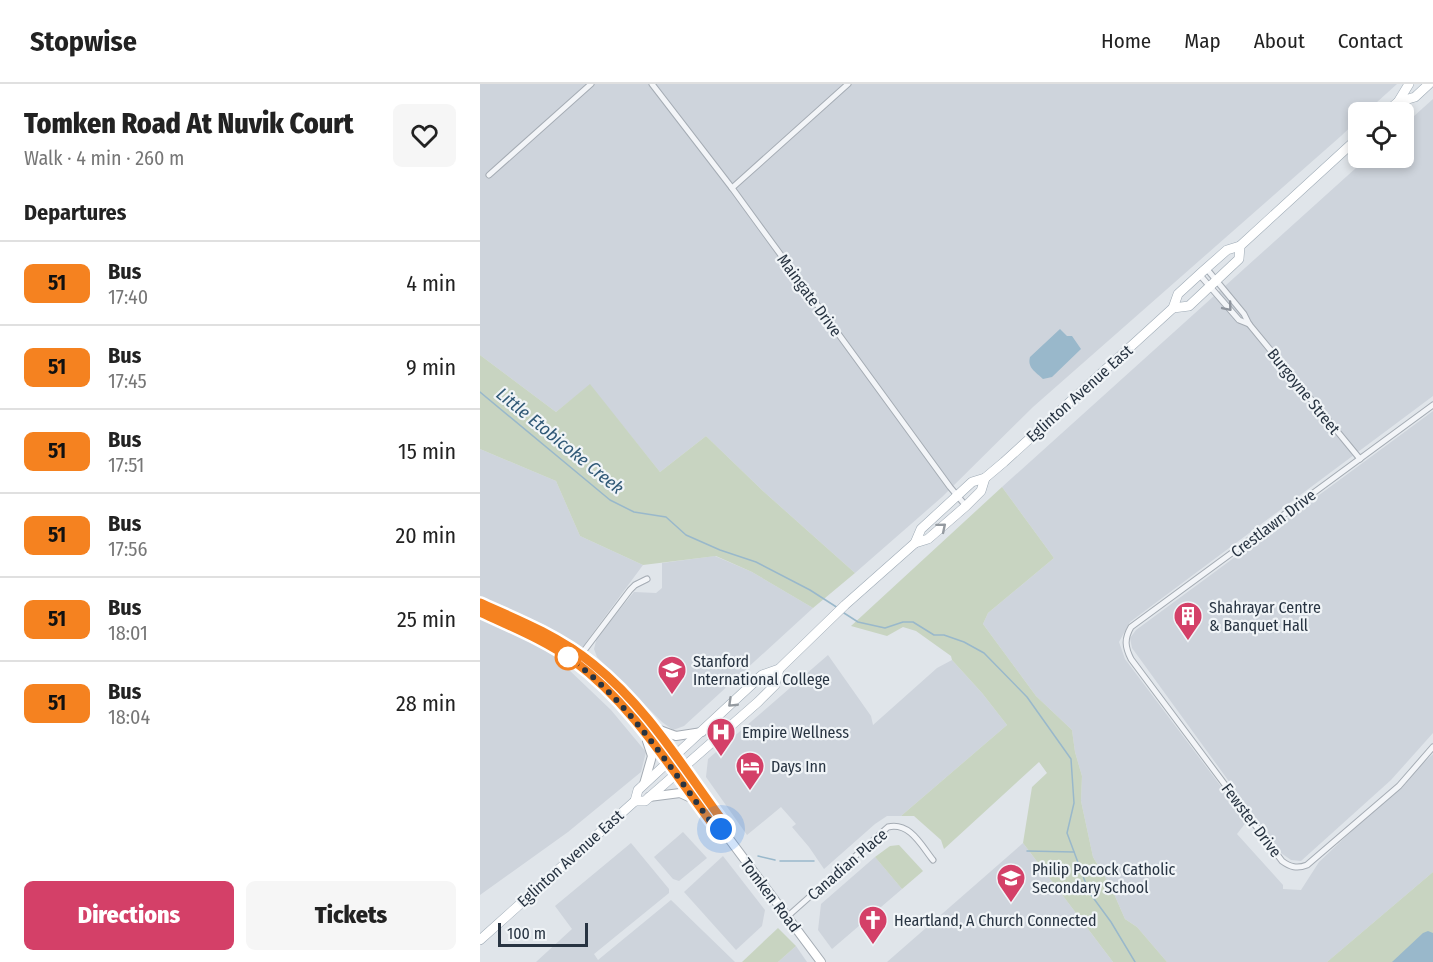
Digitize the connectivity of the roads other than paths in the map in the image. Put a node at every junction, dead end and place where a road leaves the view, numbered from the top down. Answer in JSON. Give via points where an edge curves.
{"nodes":[{"id":1,"x":591,"y":84,"type":"edge"},
{"id":2,"x":652,"y":84,"type":"edge"},
{"id":3,"x":848,"y":84,"type":"edge"},
{"id":4,"x":1409,"y":84,"type":"edge"},
{"id":5,"x":1429,"y":84,"type":"edge"},
{"id":6,"x":1398,"y":102,"type":"joint"},
{"id":7,"x":1348,"y":147,"type":"edge"},
{"id":8,"x":489,"y":175,"type":"dead end"},
{"id":9,"x":732,"y":188,"type":"junction"},
{"id":10,"x":1240,"y":246,"type":"junction"},
{"id":11,"x":1203,"y":271,"type":"junction"},
{"id":12,"x":1214,"y":284,"type":"junction"},
{"id":13,"x":1173,"y":308,"type":"junction"},
{"id":14,"x":1433,"y":405,"type":"edge"},
{"id":15,"x":1360,"y":459,"type":"junction"},
{"id":16,"x":985,"y":478,"type":"junction"},
{"id":17,"x":957,"y":496,"type":"junction"},
{"id":18,"x":966,"y":506,"type":"junction"},
{"id":19,"x":915,"y":543,"type":"junction"},
{"id":20,"x":647,"y":579,"type":"dead end"},
{"id":21,"x":480,"y":603,"type":"edge"},
{"id":22,"x":480,"y":612,"type":"edge"},
{"id":23,"x":1125,"y":648,"type":"joint"},
{"id":24,"x":578,"y":658,"type":"junction"},
{"id":25,"x":779,"y":669,"type":"junction"},
{"id":26,"x":654,"y":728,"type":"junction"},
{"id":27,"x":644,"y":732,"type":"junction"},
{"id":28,"x":702,"y":732,"type":"junction"},
{"id":29,"x":1433,"y":747,"type":"edge"},
{"id":30,"x":672,"y":760,"type":"junction"},
{"id":31,"x":680,"y":771,"type":"junction"},
{"id":32,"x":644,"y":784,"type":"junction"},
{"id":33,"x":649,"y":797,"type":"junction"},
{"id":34,"x":694,"y":800,"type":"junction"},
{"id":35,"x":635,"y":801,"type":"junction"},
{"id":36,"x":721,"y":829,"type":"junction"},
{"id":37,"x":933,"y":860,"type":"dead end"},
{"id":38,"x":788,"y":916,"type":"junction"},
{"id":39,"x":480,"y":940,"type":"edge"},
{"id":40,"x":821,"y":962,"type":"edge"}],
"edges":[{"from":1,"to":8,"type":"street"},
{"from":2,"to":9,"type":"street","name":"Maingate Drive"},
{"from":3,"to":9,"type":"street"},
{"from":4,"to":6,"type":"main road"},
{"from":5,"to":6,"type":"main road","via":[[1415,97]]},
{"from":7,"to":10,"type":"main road","name":"Eglinton Avenue East"},
{"from":9,"to":17,"type":"street","name":"Maingate Drive"},
{"from":10,"to":11,"type":"main road","name":"Eglinton Avenue East","via":[[1227,250]]},
{"from":10,"to":12,"type":"main road","name":"Eglinton Avenue East","via":[[1239,259]]},
{"from":11,"to":12,"type":"street","name":"Burgoyne Street"},
{"from":11,"to":12,"type":"street","name":"Burgoyne Street"},
{"from":11,"to":13,"type":"main road","name":"Eglinton Avenue East","via":[[1178,294]]},
{"from":12,"to":13,"type":"main road","name":"Eglinton Avenue East","via":[[1189,306]]},
{"from":12,"to":15,"type":"street","name":"Burgoyne Street","via":[[1239,320],[1249,324]]},
{"from":13,"to":16,"type":"main road","name":"Eglinton Avenue East"},
{"from":14,"to":15,"type":"street","name":"Crestlawn Drive"},
{"from":15,"to":23,"type":"street","name":"Crestlawn Drive","via":[[1131,627]]},
{"from":16,"to":17,"type":"main road","name":"Eglinton Avenue East","via":[[972,482]]},
{"from":16,"to":18,"type":"main road","name":"Eglinton Avenue East","via":[[981,491]]},
{"from":17,"to":18,"type":"street","name":"Maingate Drive"},
{"from":17,"to":19,"type":"main road","name":"Eglinton Avenue East","via":[[921,529]]},
{"from":19,"to":18,"type":"main road","name":"Eglinton Avenue East","one_way":true,"via":[[928,539]]},
{"from":19,"to":25,"type":"main road","name":"Eglinton Avenue East"},
{"from":20,"to":24,"type":"street","via":[[630,590]]},
{"from":21,"to":24,"type":"main road","name":"Tomken Road","via":[[532,627]]},
{"from":22,"to":24,"type":"main road","name":"Tomken Road"},
{"from":23,"to":29,"type":"street","name":"Fewster Drive","via":[[1288,866],[1307,865],[1399,786]]},
{"from":24,"to":26,"type":"main road","name":"Tomken Road","via":[[626,693]]},
{"from":24,"to":27,"type":"main road","name":"Tomken Road"},
{"from":25,"to":28,"type":"main road","name":"Eglinton Avenue East","one_way":true,"via":[[762,675]]},
{"from":25,"to":31,"type":"main road","name":"Eglinton Avenue East","via":[[775,685]]},
{"from":26,"to":28,"type":"main road","via":[[676,736]]},
{"from":26,"to":30,"type":"main road","name":"Tomken Road"},
{"from":27,"to":30,"type":"main road","name":"Tomken Road"},
{"from":27,"to":32,"type":"main road","via":[[652,756]]},
{"from":28,"to":30,"type":"main road","name":"Eglinton Avenue East"},
{"from":30,"to":31,"type":"main road","name":"Tomken Road"},
{"from":30,"to":32,"type":"main road","name":"Eglinton Avenue East"},
{"from":31,"to":33,"type":"main road","name":"Eglinton Avenue East"},
{"from":31,"to":34,"type":"main road","name":"Tomken Road"},
{"from":31,"to":36,"type":"main road","name":"Tomken Road","via":[[722,820]]},
{"from":32,"to":35,"type":"main road","name":"Eglinton Avenue East"},
{"from":33,"to":34,"type":"main road","via":[[680,793]]},
{"from":33,"to":35,"type":"main road","name":"Eglinton Avenue East"},
{"from":34,"to":36,"type":"main road","name":"Tomken Road","via":[[714,826]]},
{"from":35,"to":39,"type":"main road","name":"Eglinton Avenue East"},
{"from":36,"to":38,"type":"main road","name":"Tomken Road"},
{"from":37,"to":38,"type":"street","name":"Canadian Place","via":[[908,829],[888,827]]},
{"from":38,"to":40,"type":"main road","name":"Tomken Road"}]}
